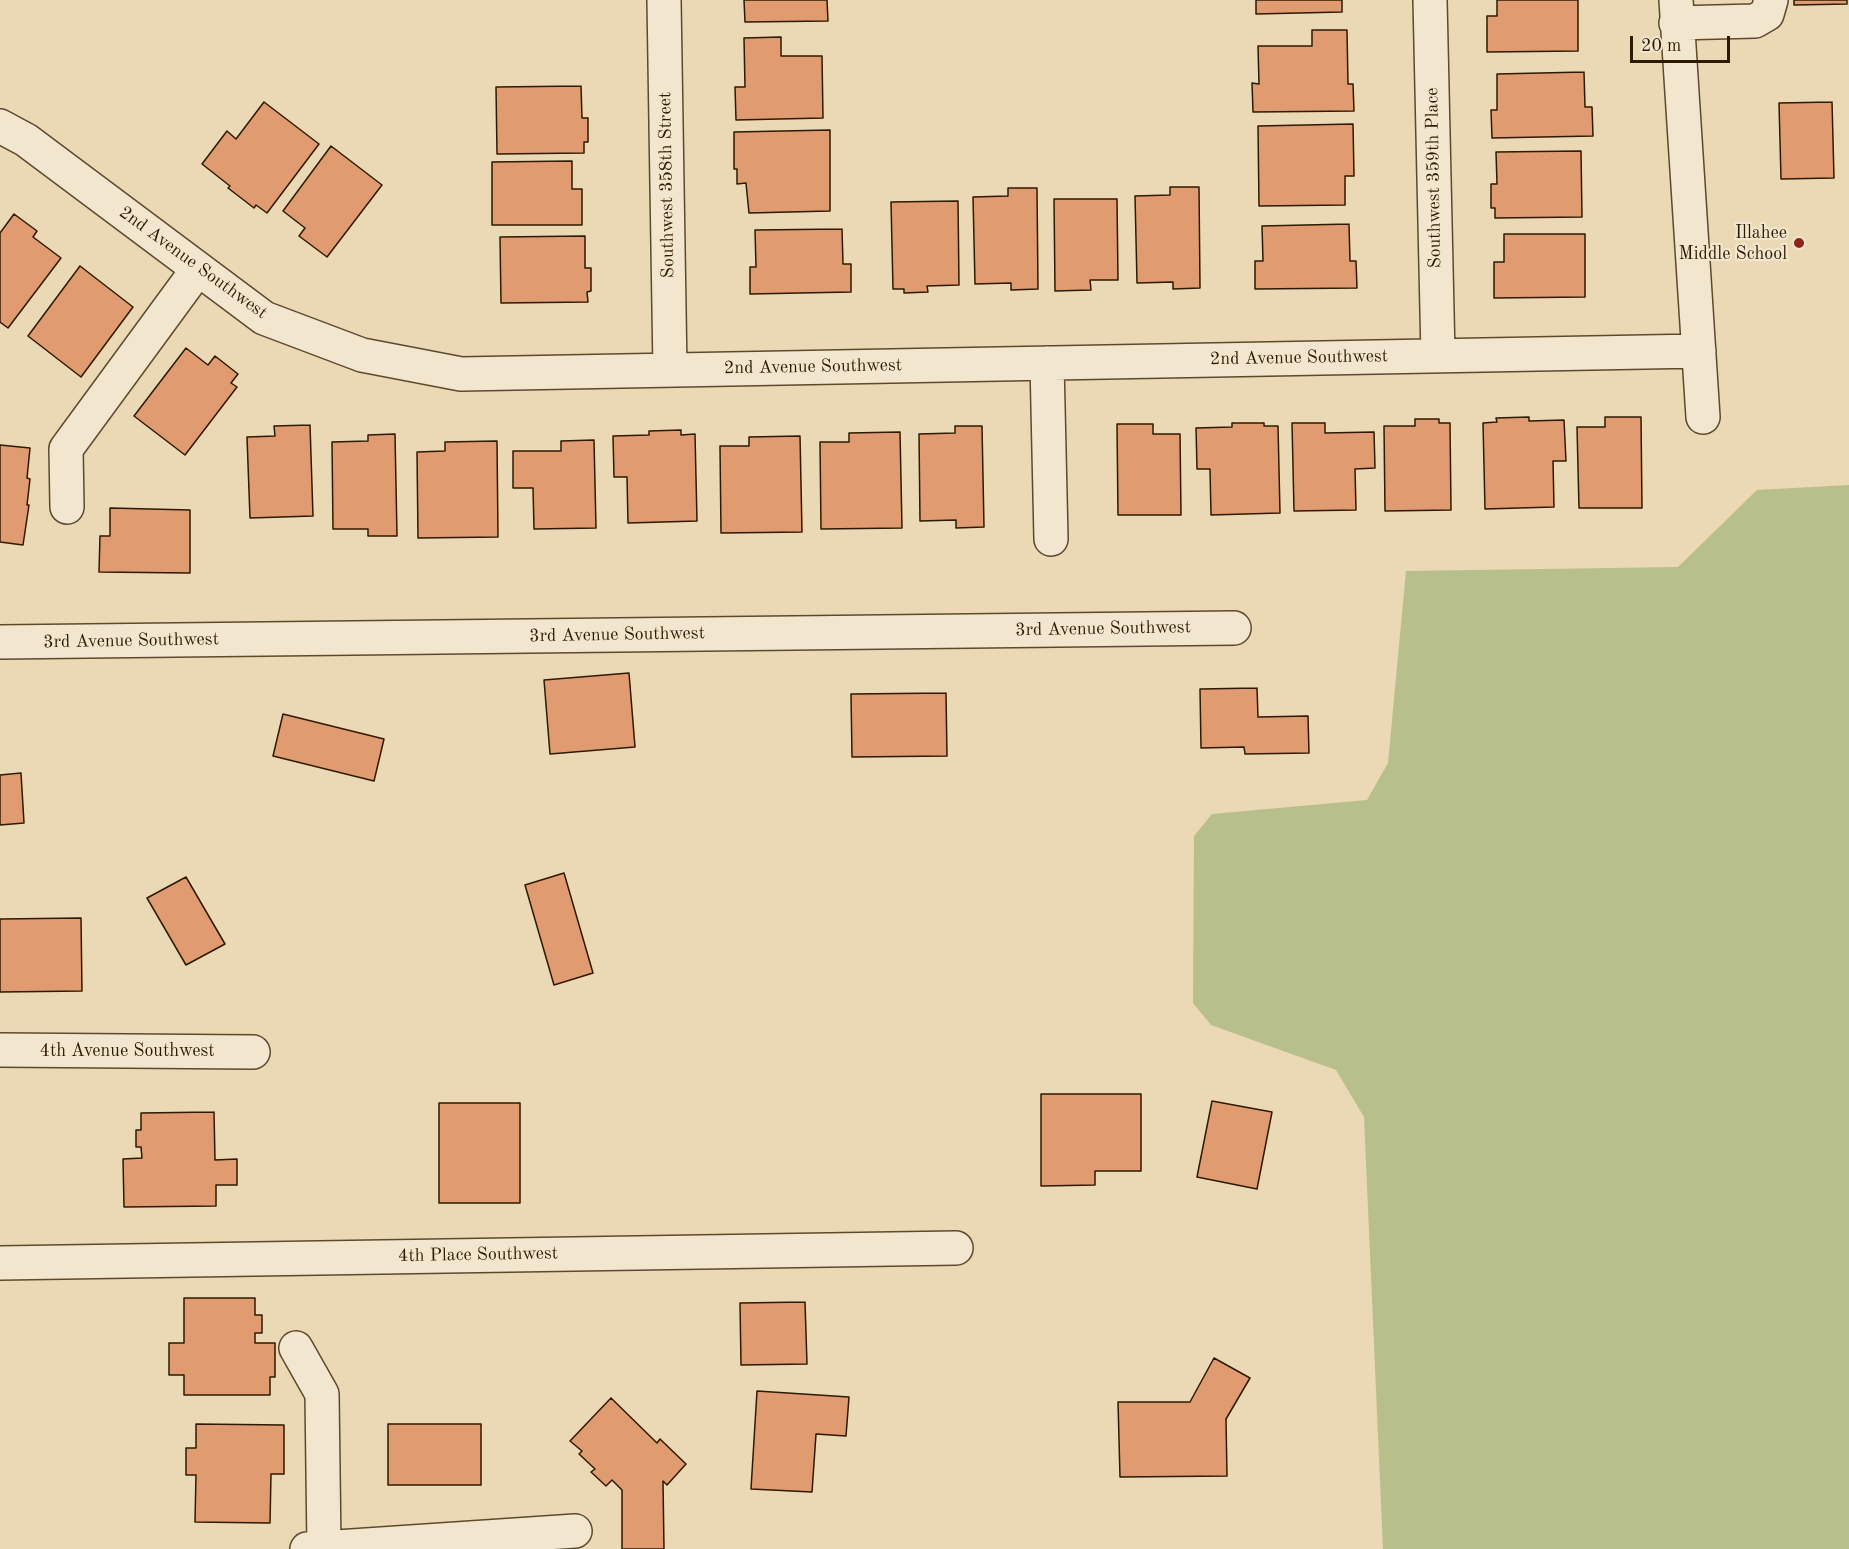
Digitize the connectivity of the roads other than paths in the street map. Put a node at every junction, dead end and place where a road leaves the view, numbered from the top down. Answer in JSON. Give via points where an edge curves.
{"nodes":[{"id":1,"x":664,"y":0,"type":"edge"},
{"id":2,"x":1430,"y":0,"type":"edge"},
{"id":3,"x":1771,"y":0,"type":"edge"},
{"id":4,"x":1676,"y":11,"type":"edge"},
{"id":5,"x":0,"y":126,"type":"edge"},
{"id":6,"x":198,"y":269,"type":"junction"},
{"id":7,"x":1698,"y":351,"type":"junction"},
{"id":8,"x":1437,"y":356,"type":"junction"},
{"id":9,"x":1047,"y":363,"type":"junction"},
{"id":10,"x":670,"y":370,"type":"junction"},
{"id":11,"x":1703,"y":417,"type":"dead end"},
{"id":12,"x":67,"y":507,"type":"dead end"},
{"id":13,"x":1051,"y":539,"type":"dead end"},
{"id":14,"x":1233,"y":628,"type":"dead end"},
{"id":15,"x":0,"y":642,"type":"edge"},
{"id":16,"x":0,"y":1050,"type":"edge"},
{"id":17,"x":253,"y":1052,"type":"dead end"},
{"id":18,"x":956,"y":1248,"type":"dead end"},
{"id":19,"x":0,"y":1263,"type":"edge"},
{"id":20,"x":296,"y":1348,"type":"dead end"},
{"id":21,"x":575,"y":1531,"type":"dead end"},
{"id":22,"x":316,"y":1548,"type":"edge"}],
"edges":[{"from":1,"to":10,"type":"street","name":"Southwest 358th Street"},
{"from":2,"to":8,"type":"street","name":"Southwest 359th Place"},
{"from":3,"to":4,"type":"street","via":[[1767,14],[1755,21]]},
{"from":4,"to":7,"type":"street"},
{"from":5,"to":6,"type":"street","name":"2nd Avenue Southwest","via":[[26,140]]},
{"from":6,"to":10,"type":"street","name":"2nd Avenue Southwest","via":[[264,318],[362,355],[461,374]]},
{"from":6,"to":12,"type":"street","via":[[66,449]]},
{"from":7,"to":8,"type":"street","name":"2nd Avenue Southwest"},
{"from":7,"to":11,"type":"street"},
{"from":8,"to":9,"type":"street","name":"2nd Avenue Southwest"},
{"from":9,"to":10,"type":"street","name":"2nd Avenue Southwest"},
{"from":9,"to":13,"type":"street"},
{"from":14,"to":15,"type":"street","name":"3rd Avenue Southwest"},
{"from":16,"to":17,"type":"street","name":"4th Avenue Southwest"},
{"from":18,"to":19,"type":"street","name":"4th Place Southwest"},
{"from":20,"to":22,"type":"street","via":[[322,1394]]},
{"from":21,"to":22,"type":"street"}]}
